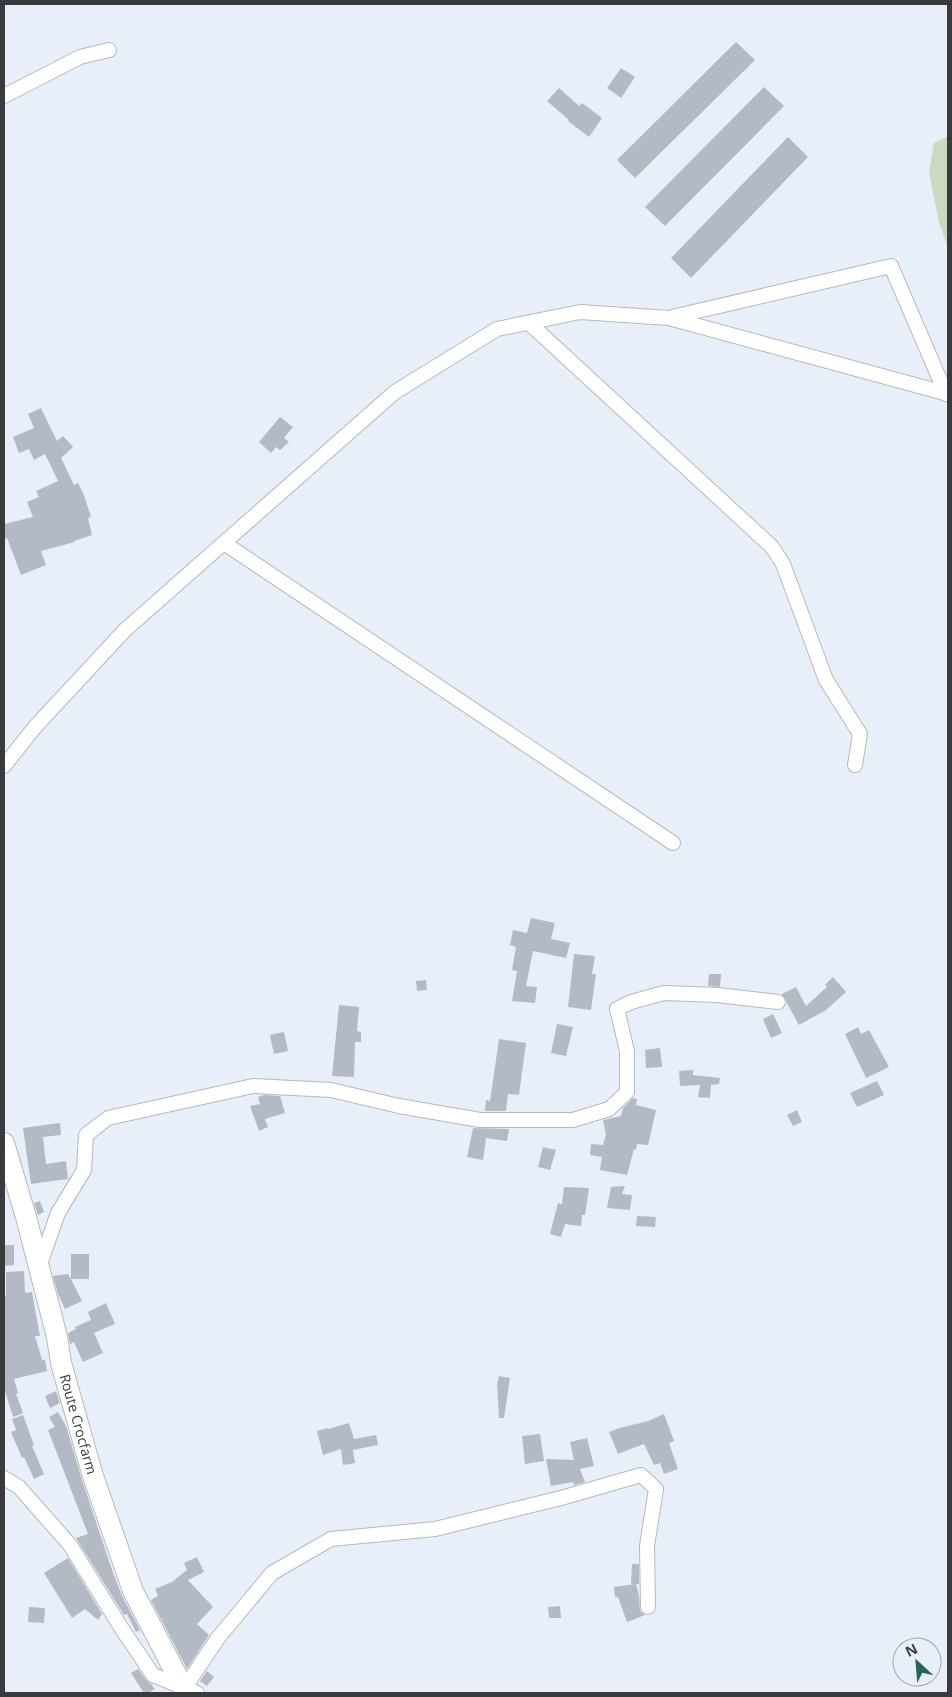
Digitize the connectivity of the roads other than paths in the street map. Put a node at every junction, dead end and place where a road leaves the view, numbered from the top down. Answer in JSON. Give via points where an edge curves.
{"nodes":[{"id":1,"x":109,"y":50,"type":"dead end"},
{"id":2,"x":4,"y":96,"type":"edge"},
{"id":3,"x":669,"y":318,"type":"junction"},
{"id":4,"x":529,"y":323,"type":"junction"},
{"id":5,"x":947,"y":394,"type":"edge"},
{"id":6,"x":224,"y":543,"type":"junction"},
{"id":7,"x":4,"y":763,"type":"edge"},
{"id":8,"x":855,"y":765,"type":"dead end"},
{"id":9,"x":673,"y":844,"type":"dead end"},
{"id":10,"x":778,"y":1002,"type":"dead end"},
{"id":11,"x":4,"y":1143,"type":"edge"},
{"id":12,"x":39,"y":1268,"type":"junction"},
{"id":13,"x":4,"y":1478,"type":"edge"},
{"id":14,"x":648,"y":1607,"type":"dead end"},
{"id":15,"x":189,"y":1692,"type":"edge"}],
"edges":[{"from":1,"to":2,"type":"street","via":[[80,57]]},
{"from":3,"to":4,"type":"street","via":[[580,312]]},
{"from":3,"to":5,"type":"street"},
{"from":3,"to":5,"type":"street","via":[[891,266]]},
{"from":4,"to":6,"type":"street","via":[[497,329],[395,392]]},
{"from":4,"to":8,"type":"street","via":[[772,548],[783,564],[826,680],[860,734]]},
{"from":6,"to":7,"type":"street","via":[[125,630]]},
{"from":6,"to":9,"type":"street"},
{"from":10,"to":12,"type":"street","via":[[664,993],[617,1008],[627,1051],[627,1092],[608,1108],[573,1120],[480,1120],[331,1090],[252,1086],[108,1118],[86,1134],[84,1170],[58,1213]]},
{"from":11,"to":12,"type":"street","name":"Route Crocfarm"},
{"from":12,"to":15,"type":"street","name":"Route Crocfarm","via":[[61,1364],[92,1473],[133,1591]]},
{"from":13,"to":15,"type":"street","via":[[19,1487],[70,1545],[153,1675]]},
{"from":14,"to":15,"type":"street","via":[[647,1546],[656,1489],[641,1475],[435,1528],[331,1539],[272,1573],[218,1638]]}]}
